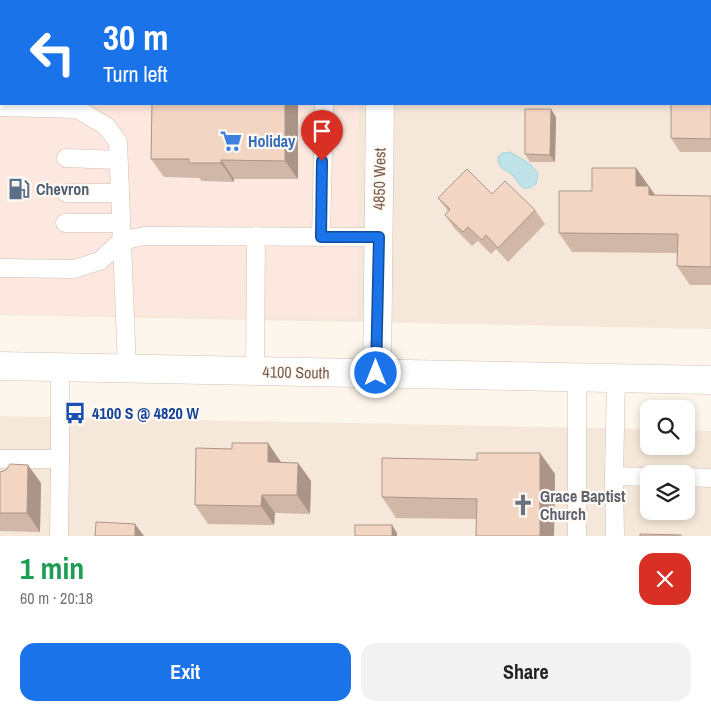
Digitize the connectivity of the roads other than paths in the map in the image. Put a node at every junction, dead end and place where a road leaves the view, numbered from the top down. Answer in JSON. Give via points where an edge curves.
{"nodes":[{"id":1,"x":324,"y":105,"type":"edge"},
{"id":2,"x":380,"y":105,"type":"edge"},
{"id":3,"x":0,"y":108,"type":"edge"},
{"id":4,"x":66,"y":158,"type":"dead end"},
{"id":5,"x":118,"y":160,"type":"junction"},
{"id":6,"x":66,"y":193,"type":"dead end"},
{"id":7,"x":120,"y":193,"type":"junction"},
{"id":8,"x":65,"y":223,"type":"dead end"},
{"id":9,"x":121,"y":232,"type":"junction"},
{"id":10,"x":256,"y":236,"type":"junction"},
{"id":11,"x":321,"y":237,"type":"junction"},
{"id":12,"x":379,"y":237,"type":"junction"},
{"id":13,"x":0,"y":268,"type":"edge"},
{"id":14,"x":0,"y":366,"type":"edge"},
{"id":15,"x":60,"y":367,"type":"junction"},
{"id":16,"x":127,"y":368,"type":"junction"},
{"id":17,"x":255,"y":371,"type":"junction"},
{"id":18,"x":376,"y":373,"type":"junction"},
{"id":19,"x":577,"y":377,"type":"junction"},
{"id":20,"x":616,"y":378,"type":"junction"},
{"id":21,"x":711,"y":380,"type":"edge"},
{"id":22,"x":60,"y":459,"type":"junction"},
{"id":23,"x":8,"y":463,"type":"edge"},
{"id":24,"x":614,"y":476,"type":"junction"},
{"id":25,"x":640,"y":476,"type":"edge"},
{"id":26,"x":695,"y":478,"type":"edge"},
{"id":27,"x":711,"y":478,"type":"edge"},
{"id":28,"x":59,"y":536,"type":"edge"},
{"id":29,"x":577,"y":536,"type":"edge"},
{"id":30,"x":615,"y":536,"type":"edge"}],
"edges":[{"from":1,"to":11,"type":"lane"},
{"from":2,"to":12,"type":"main road","name":"4850 West"},
{"from":3,"to":5,"type":"lane","via":[[77,109],[106,126],[118,142]]},
{"from":4,"to":5,"type":"lane"},
{"from":5,"to":7,"type":"lane"},
{"from":6,"to":7,"type":"lane"},
{"from":7,"to":9,"type":"lane"},
{"from":8,"to":9,"type":"lane"},
{"from":9,"to":10,"type":"lane","via":[[144,236]]},
{"from":9,"to":13,"type":"lane","via":[[100,261],[74,270]]},
{"from":9,"to":16,"type":"lane"},
{"from":10,"to":11,"type":"lane"},
{"from":10,"to":17,"type":"lane"},
{"from":11,"to":12,"type":"lane"},
{"from":12,"to":18,"type":"main road","name":"4850 West"},
{"from":14,"to":15,"type":"main road","name":"4100 South"},
{"from":15,"to":16,"type":"main road","name":"4100 South"},
{"from":15,"to":22,"type":"lane"},
{"from":16,"to":17,"type":"main road","name":"4100 South"},
{"from":17,"to":18,"type":"main road","name":"4100 South"},
{"from":18,"to":19,"type":"main road","name":"4100 South"},
{"from":19,"to":20,"type":"main road","name":"4100 South"},
{"from":19,"to":29,"type":"lane"},
{"from":20,"to":21,"type":"main road","name":"4100 South"},
{"from":20,"to":24,"type":"lane"},
{"from":22,"to":23,"type":"lane"},
{"from":22,"to":28,"type":"lane"},
{"from":24,"to":25,"type":"lane"},
{"from":24,"to":30,"type":"lane"},
{"from":26,"to":27,"type":"lane"}]}
